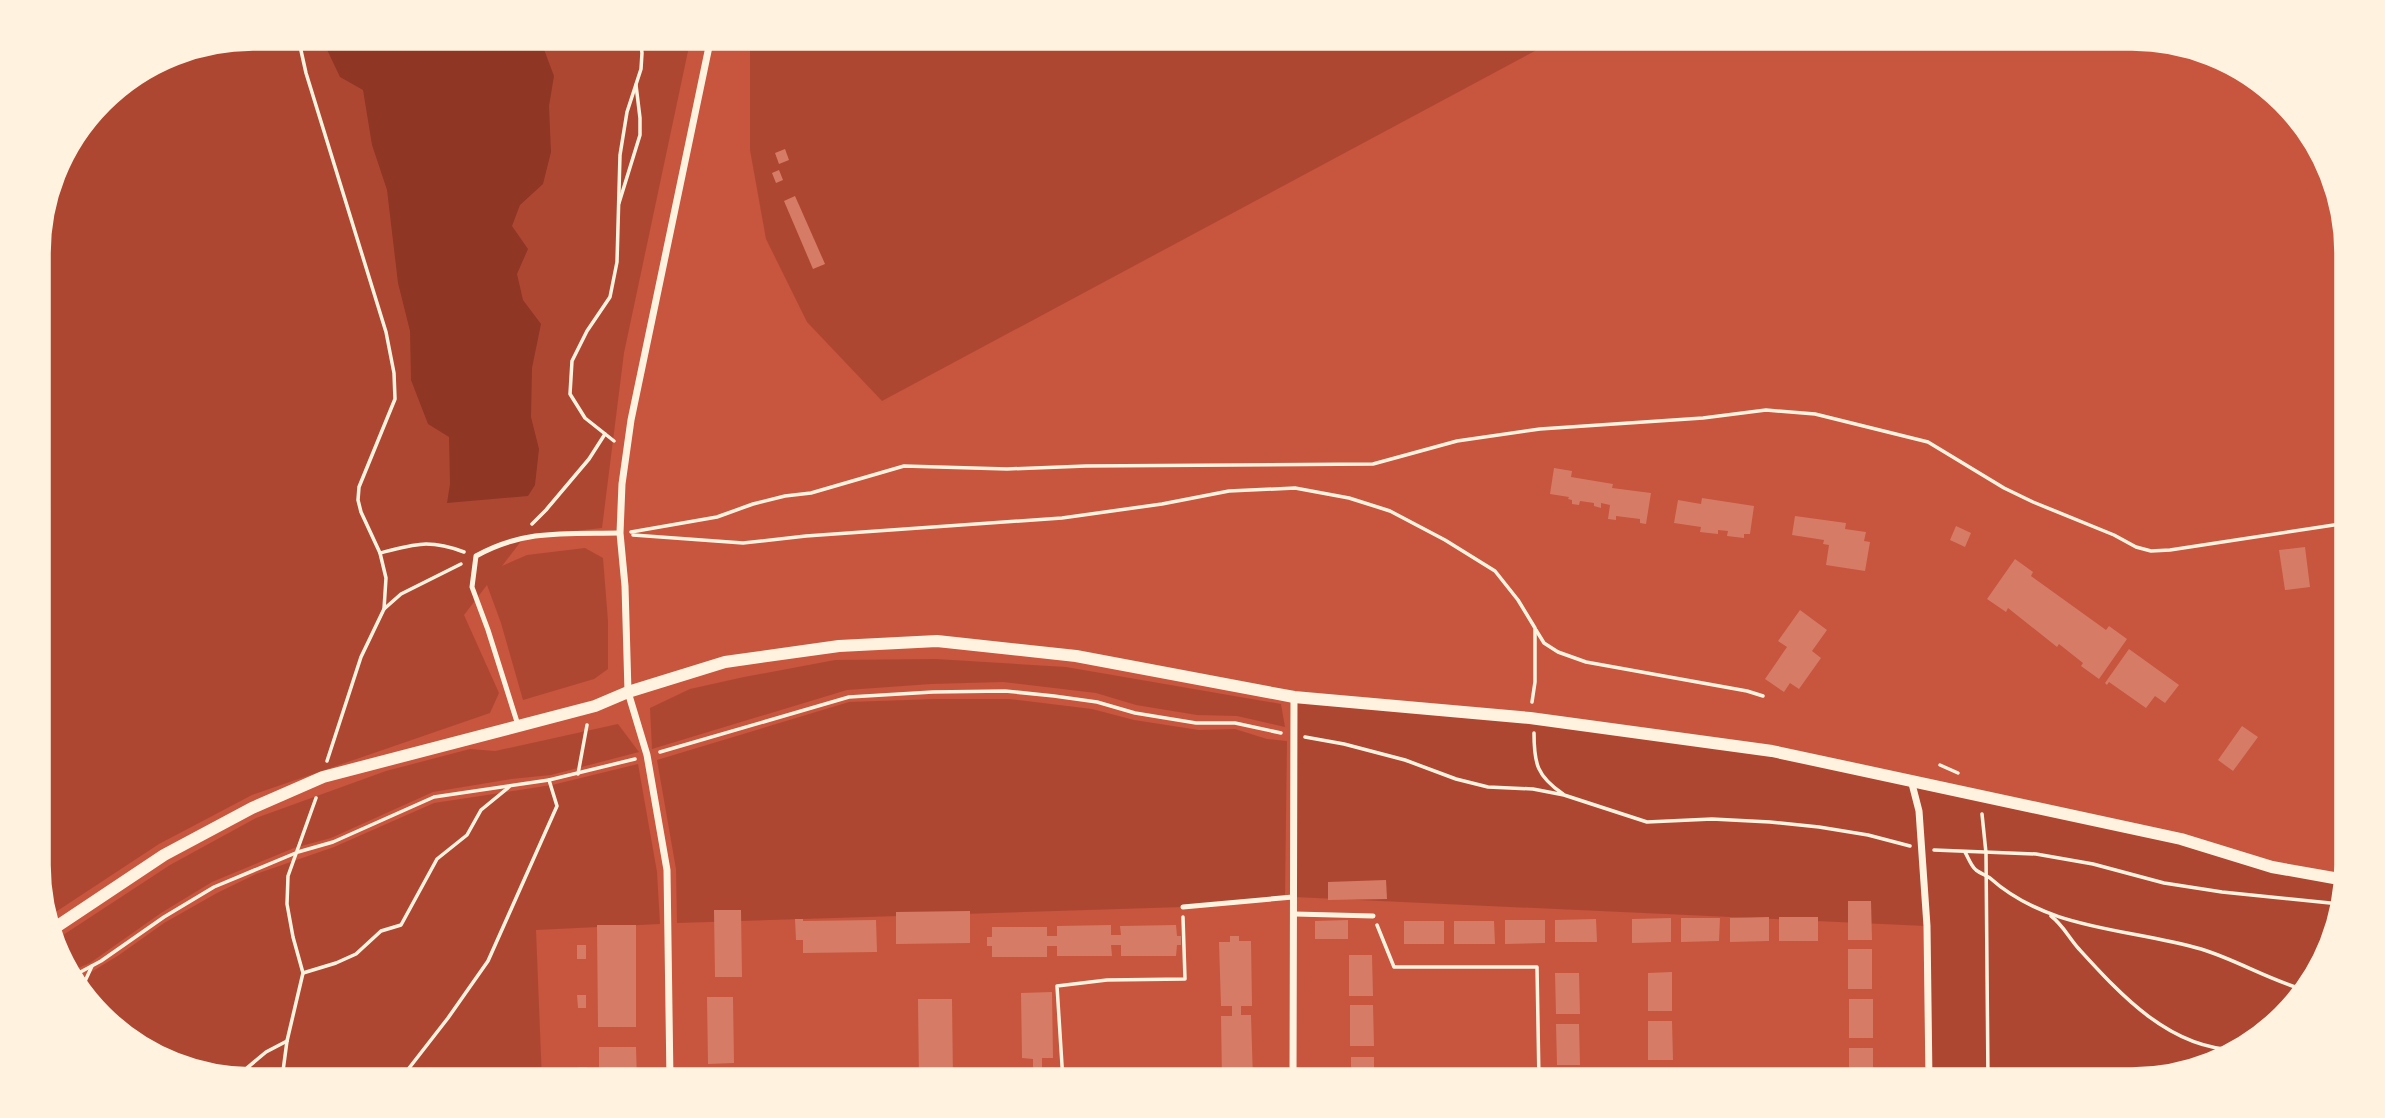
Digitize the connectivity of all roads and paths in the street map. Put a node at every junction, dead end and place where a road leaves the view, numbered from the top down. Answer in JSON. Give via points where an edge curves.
{"nodes":[{"id":1,"x":301,"y":49,"type":"edge"},
{"id":2,"x":642,"y":49,"type":"edge"},
{"id":3,"x":708,"y":49,"type":"edge"},
{"id":4,"x":636,"y":83,"type":"junction"},
{"id":5,"x":617,"y":209,"type":"junction"},
{"id":6,"x":605,"y":434,"type":"junction"},
{"id":7,"x":627,"y":451,"type":"junction"},
{"id":8,"x":2336,"y":525,"type":"edge"},
{"id":9,"x":620,"y":533,"type":"junction"},
{"id":10,"x":511,"y":541,"type":"junction"},
{"id":11,"x":380,"y":554,"type":"junction"},
{"id":12,"x":476,"y":556,"type":"junction"},
{"id":13,"x":384,"y":609,"type":"junction"},
{"id":14,"x":1535,"y":628,"type":"junction"},
{"id":15,"x":628,"y":692,"type":"junction"},
{"id":16,"x":1763,"y":696,"type":"dead end"},
{"id":17,"x":1294,"y":697,"type":"junction"},
{"id":18,"x":595,"y":706,"type":"junction"},
{"id":19,"x":1530,"y":718,"type":"junction"},
{"id":20,"x":518,"y":725,"type":"junction"},
{"id":21,"x":1293,"y":734,"type":"junction"},
{"id":22,"x":647,"y":755,"type":"junction"},
{"id":23,"x":1940,"y":765,"type":"dead end"},
{"id":24,"x":578,"y":774,"type":"junction"},
{"id":25,"x":1961,"y":774,"type":"dead end"},
{"id":26,"x":323,"y":777,"type":"junction"},
{"id":27,"x":549,"y":780,"type":"junction"},
{"id":28,"x":1911,"y":780,"type":"junction"},
{"id":29,"x":510,"y":785,"type":"junction"},
{"id":30,"x":1564,"y":795,"type":"junction"},
{"id":31,"x":1981,"y":797,"type":"junction"},
{"id":32,"x":1921,"y":849,"type":"junction"},
{"id":33,"x":298,"y":852,"type":"junction"},
{"id":34,"x":1965,"y":852,"type":"junction"},
{"id":35,"x":1986,"y":853,"type":"junction"},
{"id":36,"x":1986,"y":875,"type":"junction"},
{"id":37,"x":2335,"y":878,"type":"edge"},
{"id":38,"x":1293,"y":897,"type":"junction"},
{"id":39,"x":2332,"y":903,"type":"edge"},
{"id":40,"x":1183,"y":907,"type":"joint"},
{"id":41,"x":2046,"y":913,"type":"junction"},
{"id":42,"x":1294,"y":914,"type":"junction"},
{"id":43,"x":1373,"y":916,"type":"joint"},
{"id":44,"x":59,"y":925,"type":"edge"},
{"id":45,"x":92,"y":967,"type":"junction"},
{"id":46,"x":303,"y":972,"type":"junction"},
{"id":47,"x":80,"y":973,"type":"edge"},
{"id":48,"x":85,"y":980,"type":"edge"},
{"id":49,"x":2295,"y":987,"type":"edge"},
{"id":50,"x":287,"y":1041,"type":"junction"},
{"id":51,"x":2220,"y":1049,"type":"edge"},
{"id":52,"x":246,"y":1069,"type":"edge"},
{"id":53,"x":283,"y":1069,"type":"edge"},
{"id":54,"x":408,"y":1069,"type":"edge"},
{"id":55,"x":670,"y":1069,"type":"edge"},
{"id":56,"x":1062,"y":1069,"type":"edge"},
{"id":57,"x":1293,"y":1069,"type":"edge"},
{"id":58,"x":1539,"y":1069,"type":"edge"},
{"id":59,"x":1929,"y":1069,"type":"edge"},
{"id":60,"x":1988,"y":1069,"type":"edge"}],
"edges":[{"from":1,"to":11,"type":"path","via":[[386,332],[394,373],[395,399],[359,487],[361,512]]},
{"from":2,"to":4,"type":"path"},
{"from":3,"to":7,"type":"street"},
{"from":4,"to":5,"type":"path","via":[[624,128]]},
{"from":4,"to":5,"type":"path","via":[[640,135]]},
{"from":5,"to":6,"type":"path","via":[[617,262],[610,297],[572,361],[570,394],[585,418]]},
{"from":6,"to":7,"type":"path"},
{"from":6,"to":10,"type":"path","via":[[546,510]]},
{"from":7,"to":9,"type":"street"},
{"from":8,"to":9,"type":"path","via":[[2151,551],[2014,493],[1928,442],[1815,414],[1766,410],[1540,429],[1457,441],[1373,464],[904,466],[718,517]]},
{"from":9,"to":10,"type":"lane","via":[[542,534]]},
{"from":9,"to":14,"type":"path","via":[[743,543],[1062,518],[1229,491],[1295,488],[1390,511],[1445,540],[1495,571]]},
{"from":9,"to":15,"type":"street"},
{"from":10,"to":12,"type":"lane"},
{"from":11,"to":12,"type":"path","via":[[418,543]]},
{"from":11,"to":13,"type":"path","via":[[386,578]]},
{"from":12,"to":13,"type":"path","via":[[401,594]]},
{"from":12,"to":20,"type":"lane","via":[[472,587]]},
{"from":13,"to":26,"type":"path","via":[[361,657]]},
{"from":14,"to":16,"type":"path","via":[[1544,643],[1586,662]]},
{"from":14,"to":19,"type":"path"},
{"from":15,"to":17,"type":"street","via":[[725,662],[839,646],[937,641],[1076,656]]},
{"from":15,"to":18,"type":"street"},
{"from":15,"to":22,"type":"street"},
{"from":17,"to":19,"type":"street"},
{"from":17,"to":21,"type":"street"},
{"from":18,"to":20,"type":"street"},
{"from":18,"to":24,"type":"path","via":[[584,732]]},
{"from":19,"to":28,"type":"street","via":[[1772,751]]},
{"from":19,"to":30,"type":"path","via":[[1534,759],[1545,782]]},
{"from":20,"to":26,"type":"street"},
{"from":21,"to":22,"type":"path","via":[[1235,723],[1184,721],[1054,696],[933,692],[849,697]]},
{"from":21,"to":30,"type":"path","via":[[1393,757],[1488,787]]},
{"from":21,"to":38,"type":"street"},
{"from":22,"to":24,"type":"path"},
{"from":22,"to":55,"type":"street","via":[[667,870]]},
{"from":23,"to":25,"type":"path"},
{"from":24,"to":27,"type":"path"},
{"from":26,"to":33,"type":"path"},
{"from":26,"to":44,"type":"street","via":[[164,855]]},
{"from":27,"to":29,"type":"path"},
{"from":27,"to":54,"type":"path","via":[[556,806],[488,961]]},
{"from":28,"to":31,"type":"street"},
{"from":28,"to":32,"type":"street"},
{"from":29,"to":33,"type":"path","via":[[434,797],[333,842]]},
{"from":29,"to":46,"type":"path","via":[[481,810],[467,835],[437,859],[401,925],[381,930],[356,954]]},
{"from":30,"to":32,"type":"path","via":[[1647,822],[1794,824]]},
{"from":31,"to":35,"type":"path"},
{"from":31,"to":37,"type":"street","via":[[2181,839],[2272,867]]},
{"from":32,"to":34,"type":"path"},
{"from":32,"to":59,"type":"street"},
{"from":33,"to":45,"type":"path","via":[[214,887]]},
{"from":33,"to":46,"type":"path","via":[[288,876],[288,904]]},
{"from":34,"to":35,"type":"path"},
{"from":34,"to":36,"type":"path","via":[[1974,869]]},
{"from":35,"to":36,"type":"path"},
{"from":35,"to":39,"type":"path","via":[[2036,854],[2176,885]]},
{"from":36,"to":41,"type":"path","via":[[2003,891]]},
{"from":36,"to":60,"type":"path"},
{"from":38,"to":40,"type":"lane"},
{"from":38,"to":42,"type":"street"},
{"from":40,"to":56,"type":"path","via":[[1185,979],[1057,986]]},
{"from":41,"to":49,"type":"path","via":[[2199,949]]},
{"from":41,"to":51,"type":"path","via":[[2142,1012],[2178,1036]]},
{"from":42,"to":43,"type":"lane"},
{"from":42,"to":57,"type":"street"},
{"from":43,"to":58,"type":"path","via":[[1394,967],[1537,967]]},
{"from":45,"to":47,"type":"path"},
{"from":45,"to":48,"type":"path"},
{"from":46,"to":50,"type":"path"},
{"from":50,"to":52,"type":"path"},
{"from":50,"to":53,"type":"path"}]}
